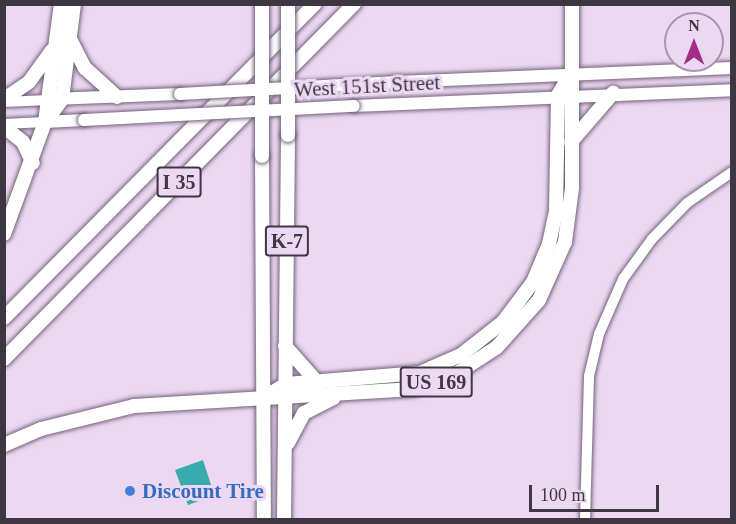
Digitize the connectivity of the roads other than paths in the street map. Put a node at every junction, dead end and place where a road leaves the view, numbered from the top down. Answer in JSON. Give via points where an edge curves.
{"nodes":[{"id":1,"x":60,"y":4,"type":"edge"},
{"id":2,"x":74,"y":4,"type":"edge"},
{"id":3,"x":262,"y":4,"type":"edge"},
{"id":4,"x":288,"y":4,"type":"edge"},
{"id":5,"x":315,"y":4,"type":"edge"},
{"id":6,"x":354,"y":4,"type":"edge"},
{"id":7,"x":572,"y":4,"type":"edge"},
{"id":8,"x":70,"y":39,"type":"junction"},
{"id":9,"x":55,"y":45,"type":"junction"},
{"id":10,"x":732,"y":68,"type":"edge"},
{"id":11,"x":572,"y":73,"type":"junction"},
{"id":12,"x":732,"y":90,"type":"edge"},
{"id":13,"x":613,"y":93,"type":"junction"},
{"id":14,"x":564,"y":95,"type":"junction"},
{"id":15,"x":117,"y":97,"type":"junction"},
{"id":16,"x":55,"y":99,"type":"junction"},
{"id":17,"x":4,"y":101,"type":"edge"},
{"id":18,"x":45,"y":122,"type":"junction"},
{"id":19,"x":4,"y":126,"type":"edge"},
{"id":20,"x":572,"y":142,"type":"junction"},
{"id":21,"x":33,"y":163,"type":"junction"},
{"id":22,"x":732,"y":172,"type":"edge"},
{"id":23,"x":4,"y":234,"type":"edge"},
{"id":24,"x":4,"y":318,"type":"edge"},
{"id":25,"x":285,"y":346,"type":"junction"},
{"id":26,"x":4,"y":359,"type":"edge"},
{"id":27,"x":318,"y":383,"type":"junction"},
{"id":28,"x":286,"y":390,"type":"junction"},
{"id":29,"x":263,"y":397,"type":"junction"},
{"id":30,"x":335,"y":397,"type":"junction"},
{"id":31,"x":4,"y":445,"type":"edge"},
{"id":32,"x":285,"y":448,"type":"junction"},
{"id":33,"x":264,"y":519,"type":"edge"},
{"id":34,"x":284,"y":519,"type":"edge"},
{"id":35,"x":585,"y":519,"type":"edge"}],
"edges":[{"from":1,"to":9,"type":"highway"},
{"from":2,"to":8,"type":"highway"},
{"from":3,"to":29,"type":"highway","bridge":true},
{"from":4,"to":25,"type":"highway","number":"K-7","bridge":true},
{"from":5,"to":24,"type":"highway","number":"I 35"},
{"from":6,"to":26,"type":"highway","number":"I 35"},
{"from":7,"to":11,"type":"highway"},
{"from":8,"to":15,"type":"highway","via":[[85,68]]},
{"from":8,"to":16,"type":"highway"},
{"from":9,"to":16,"type":"highway"},
{"from":9,"to":17,"type":"highway","via":[[29,82]]},
{"from":10,"to":11,"type":"main road","name":"West 151st Street"},
{"from":11,"to":14,"type":"highway"},
{"from":11,"to":15,"type":"main road","name":"West 151st Street","bridge":true},
{"from":12,"to":13,"type":"main road","name":"West 151st Street"},
{"from":13,"to":14,"type":"main road","name":"West 151st Street"},
{"from":13,"to":20,"type":"highway"},
{"from":14,"to":18,"type":"main road","name":"West 151st Street","bridge":true},
{"from":14,"to":20,"type":"highway","number":"US 169"},
{"from":14,"to":27,"type":"highway","via":[[554,226],[543,262],[516,308],[491,334],[442,365],[402,377]]},
{"from":15,"to":16,"type":"main road","name":"West 151st Street"},
{"from":16,"to":17,"type":"street","name":"West 151st Street"},
{"from":16,"to":18,"type":"highway"},
{"from":18,"to":19,"type":"street","name":"West 151st Street"},
{"from":18,"to":21,"type":"highway"},
{"from":19,"to":21,"type":"highway","via":[[23,142]]},
{"from":20,"to":30,"type":"highway","number":"US 169","via":[[565,242],[547,286],[520,325],[484,357],[442,380],[397,392]]},
{"from":21,"to":23,"type":"highway"},
{"from":22,"to":35,"type":"street","via":[[687,203],[652,239],[623,279],[599,334],[589,376]]},
{"from":25,"to":27,"type":"highway"},
{"from":25,"to":28,"type":"highway","number":"K-7"},
{"from":27,"to":28,"type":"highway"},
{"from":28,"to":29,"type":"highway"},
{"from":28,"to":30,"type":"highway"},
{"from":28,"to":32,"type":"highway","number":"K-7"},
{"from":29,"to":31,"type":"highway","via":[[134,406],[49,427]]},
{"from":29,"to":33,"type":"highway"},
{"from":30,"to":32,"type":"highway","number":"US 169","via":[[304,413]]},
{"from":32,"to":34,"type":"highway","number":"US 169"}]}
